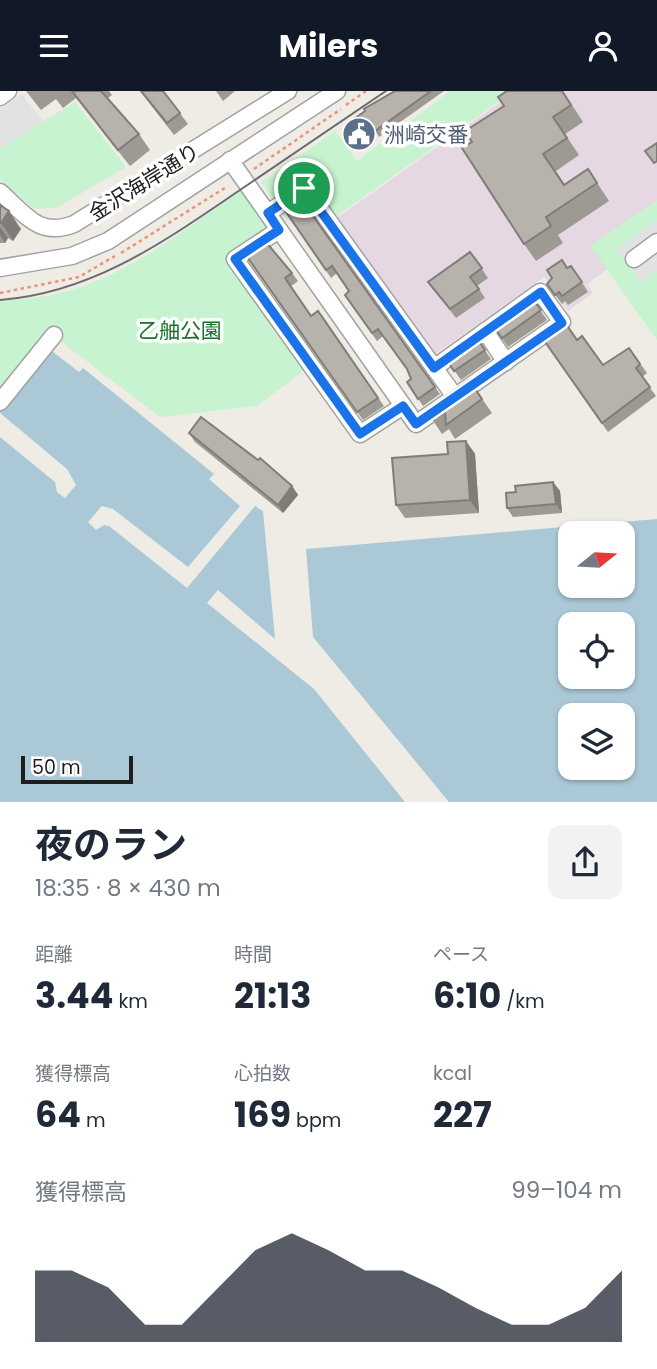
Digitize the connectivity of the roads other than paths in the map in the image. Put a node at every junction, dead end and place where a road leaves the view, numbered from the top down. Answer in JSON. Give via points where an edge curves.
{"nodes":[{"id":1,"x":8,"y":91,"type":"edge"},
{"id":2,"x":288,"y":91,"type":"edge"},
{"id":3,"x":337,"y":91,"type":"edge"},
{"id":4,"x":0,"y":97,"type":"edge"},
{"id":5,"x":230,"y":160,"type":"junction"},
{"id":6,"x":0,"y":192,"type":"edge"},
{"id":7,"x":268,"y":213,"type":"junction"},
{"id":8,"x":279,"y":230,"type":"junction"},
{"id":9,"x":657,"y":242,"type":"edge"},
{"id":10,"x":634,"y":259,"type":"dead end"},
{"id":11,"x":0,"y":268,"type":"edge"},
{"id":12,"x":485,"y":331,"type":"junction"},
{"id":13,"x":54,"y":335,"type":"dead end"},
{"id":14,"x":506,"y":362,"type":"junction"},
{"id":15,"x":434,"y":368,"type":"junction"},
{"id":16,"x":456,"y":398,"type":"junction"},
{"id":17,"x":0,"y":402,"type":"edge"},
{"id":18,"x":403,"y":406,"type":"junction"}],
"edges":[{"from":1,"to":4,"type":"street"},
{"from":2,"to":6,"type":"street","name":"金沢海岸通り","via":[[74,225],[59,230],[38,225]]},
{"from":3,"to":5,"type":"street"},
{"from":5,"to":7,"type":"street"},
{"from":5,"to":11,"type":"street","via":[[108,241],[72,255]]},
{"from":7,"to":8,"type":"street"},
{"from":7,"to":15,"type":"street","via":[[304,188]]},
{"from":8,"to":18,"type":"street"},
{"from":8,"to":18,"type":"street","via":[[235,259],[360,434]]},
{"from":9,"to":10,"type":"street"},
{"from":12,"to":14,"type":"street"},
{"from":12,"to":14,"type":"street","via":[[541,292],[562,323]]},
{"from":12,"to":15,"type":"street"},
{"from":13,"to":17,"type":"street"},
{"from":14,"to":16,"type":"street"},
{"from":15,"to":16,"type":"street"},
{"from":16,"to":18,"type":"street","via":[[416,424]]}]}
